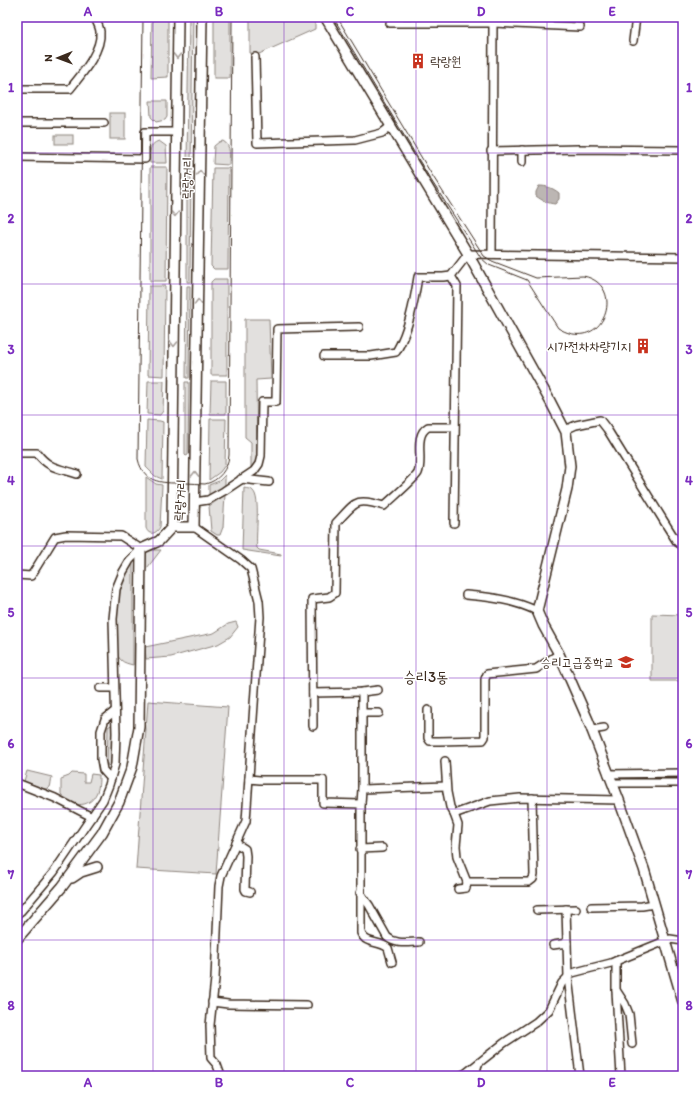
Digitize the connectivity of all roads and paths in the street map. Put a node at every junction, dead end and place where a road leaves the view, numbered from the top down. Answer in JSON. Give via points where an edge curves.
{"nodes":[{"id":1,"x":92,"y":17,"type":"edge"},
{"id":2,"x":178,"y":17,"type":"edge"},
{"id":3,"x":202,"y":17,"type":"edge"},
{"id":4,"x":325,"y":17,"type":"edge"},
{"id":5,"x":391,"y":17,"type":"edge"},
{"id":6,"x":636,"y":17,"type":"edge"},
{"id":7,"x":493,"y":23,"type":"junction"},
{"id":8,"x":580,"y":27,"type":"dead end"},
{"id":9,"x":633,"y":41,"type":"dead end"},
{"id":10,"x":255,"y":57,"type":"dead end"},
{"id":11,"x":17,"y":89,"type":"edge"},
{"id":12,"x":17,"y":123,"type":"edge"},
{"id":13,"x":104,"y":123,"type":"dead end"},
{"id":14,"x":391,"y":126,"type":"junction"},
{"id":15,"x":176,"y":132,"type":"junction"},
{"id":16,"x":522,"y":150,"type":"junction"},
{"id":17,"x":683,"y":150,"type":"edge"},
{"id":18,"x":491,"y":151,"type":"junction"},
{"id":19,"x":17,"y":157,"type":"edge"},
{"id":20,"x":522,"y":162,"type":"dead end"},
{"id":21,"x":468,"y":254,"type":"junction"},
{"id":22,"x":492,"y":254,"type":"junction"},
{"id":23,"x":683,"y":257,"type":"edge"},
{"id":24,"x":451,"y":276,"type":"junction"},
{"id":25,"x":359,"y":327,"type":"dead end"},
{"id":26,"x":324,"y":356,"type":"dead end"},
{"id":27,"x":454,"y":427,"type":"junction"},
{"id":28,"x":565,"y":430,"type":"junction"},
{"id":29,"x":17,"y":453,"type":"edge"},
{"id":30,"x":77,"y":474,"type":"dead end"},
{"id":31,"x":241,"y":479,"type":"junction"},
{"id":32,"x":269,"y":482,"type":"dead end"},
{"id":33,"x":195,"y":502,"type":"junction"},
{"id":34,"x":454,"y":523,"type":"dead end"},
{"id":35,"x":172,"y":527,"type":"junction"},
{"id":36,"x":194,"y":528,"type":"junction"},
{"id":37,"x":683,"y":546,"type":"edge"},
{"id":38,"x":141,"y":549,"type":"junction"},
{"id":39,"x":17,"y":575,"type":"edge"},
{"id":40,"x":466,"y":595,"type":"dead end"},
{"id":41,"x":537,"y":611,"type":"junction"},
{"id":42,"x":559,"y":654,"type":"junction"},
{"id":43,"x":100,"y":688,"type":"dead end"},
{"id":44,"x":114,"y":688,"type":"junction"},
{"id":45,"x":378,"y":690,"type":"dead end"},
{"id":46,"x":362,"y":692,"type":"junction"},
{"id":47,"x":313,"y":693,"type":"junction"},
{"id":48,"x":428,"y":710,"type":"dead end"},
{"id":49,"x":115,"y":712,"type":"junction"},
{"id":50,"x":379,"y":712,"type":"dead end"},
{"id":51,"x":362,"y":713,"type":"junction"},
{"id":52,"x":313,"y":726,"type":"dead end"},
{"id":53,"x":604,"y":728,"type":"dead end"},
{"id":54,"x":591,"y":730,"type":"junction"},
{"id":55,"x":445,"y":761,"type":"dead end"},
{"id":56,"x":683,"y":773,"type":"edge"},
{"id":57,"x":608,"y":774,"type":"junction"},
{"id":58,"x":111,"y":779,"type":"junction"},
{"id":59,"x":249,"y":779,"type":"junction"},
{"id":60,"x":17,"y":783,"type":"edge"},
{"id":61,"x":612,"y":783,"type":"junction"},
{"id":62,"x":679,"y":783,"type":"dead end"},
{"id":63,"x":446,"y":786,"type":"junction"},
{"id":64,"x":362,"y":789,"type":"junction"},
{"id":65,"x":532,"y":798,"type":"junction"},
{"id":66,"x":619,"y":800,"type":"junction"},
{"id":67,"x":361,"y":804,"type":"junction"},
{"id":68,"x":454,"y":814,"type":"junction"},
{"id":69,"x":92,"y":817,"type":"junction"},
{"id":70,"x":237,"y":844,"type":"junction"},
{"id":71,"x":382,"y":848,"type":"dead end"},
{"id":72,"x":360,"y":849,"type":"junction"},
{"id":73,"x":98,"y":867,"type":"dead end"},
{"id":74,"x":467,"y":882,"type":"junction"},
{"id":75,"x":62,"y":887,"type":"junction"},
{"id":76,"x":458,"y":889,"type":"dead end"},
{"id":77,"x":250,"y":892,"type":"dead end"},
{"id":78,"x":360,"y":893,"type":"junction"},
{"id":79,"x":654,"y":904,"type":"junction"},
{"id":80,"x":591,"y":907,"type":"dead end"},
{"id":81,"x":566,"y":909,"type":"junction"},
{"id":82,"x":576,"y":909,"type":"dead end"},
{"id":83,"x":537,"y":910,"type":"dead end"},
{"id":84,"x":17,"y":914,"type":"edge"},
{"id":85,"x":17,"y":939,"type":"edge"},
{"id":86,"x":665,"y":941,"type":"junction"},
{"id":87,"x":683,"y":941,"type":"edge"},
{"id":88,"x":419,"y":942,"type":"dead end"},
{"id":89,"x":567,"y":944,"type":"junction"},
{"id":90,"x":553,"y":945,"type":"dead end"},
{"id":91,"x":616,"y":961,"type":"junction"},
{"id":92,"x":392,"y":962,"type":"dead end"},
{"id":93,"x":568,"y":977,"type":"junction"},
{"id":94,"x":616,"y":990,"type":"junction"},
{"id":95,"x":212,"y":1002,"type":"junction"},
{"id":96,"x":683,"y":1002,"type":"edge"},
{"id":97,"x":307,"y":1004,"type":"dead end"},
{"id":98,"x":632,"y":1044,"type":"dead end"},
{"id":99,"x":478,"y":1064,"type":"junction"},
{"id":100,"x":221,"y":1076,"type":"edge"},
{"id":101,"x":460,"y":1076,"type":"edge"},
{"id":102,"x":475,"y":1076,"type":"edge"},
{"id":103,"x":580,"y":1076,"type":"edge"},
{"id":104,"x":621,"y":1076,"type":"edge"}],
"edges":[{"from":1,"to":11,"type":"street","via":[[96,20],[100,32],[97,46],[87,67],[70,89]]},
{"from":2,"to":15,"type":"main road","name":"락랑거리","one_way":true},
{"from":33,"to":3,"type":"main road","name":"락랑거리","one_way":true},
{"from":4,"to":14,"type":"main road"},
{"from":5,"to":7,"type":"street","via":[[390,23]]},
{"from":6,"to":9,"type":"street"},
{"from":7,"to":8,"type":"street"},
{"from":7,"to":18,"type":"street"},
{"from":10,"to":14,"type":"street","via":[[257,143],[356,140],[382,133]]},
{"from":12,"to":13,"type":"street"},
{"from":14,"to":21,"type":"main road"},
{"from":15,"to":19,"type":"street","via":[[145,132],[145,159]]},
{"from":15,"to":35,"type":"main road","name":"락랑거리","one_way":true},
{"from":16,"to":17,"type":"street"},
{"from":16,"to":18,"type":"street"},
{"from":16,"to":20,"type":"street"},
{"from":18,"to":22,"type":"street"},
{"from":21,"to":22,"type":"street"},
{"from":21,"to":24,"type":"street"},
{"from":21,"to":28,"type":"main road"},
{"from":22,"to":23,"type":"street"},
{"from":24,"to":26,"type":"street","via":[[418,277],[403,340],[396,352],[371,356]]},
{"from":24,"to":27,"type":"street","via":[[457,286]]},
{"from":25,"to":31,"type":"street","via":[[277,329],[276,402],[262,402],[259,464],[254,471]]},
{"from":27,"to":34,"type":"street"},
{"from":27,"to":47,"type":"street","via":[[425,429],[420,438],[418,474],[384,506],[368,501],[355,503],[336,522],[335,593],[329,597],[312,599]]},
{"from":28,"to":37,"type":"street","via":[[602,418],[677,542]]},
{"from":28,"to":41,"type":"main road","via":[[570,466],[567,489]]},
{"from":29,"to":30,"type":"street","via":[[37,453],[48,465]]},
{"from":31,"to":32,"type":"street"},
{"from":31,"to":33,"type":"street","via":[[208,500]]},
{"from":33,"to":36,"type":"main road","name":"락랑거리"},
{"from":35,"to":36,"type":"main road","name":"락랑거리"},
{"from":35,"to":38,"type":"main road","via":[[158,541]]},
{"from":36,"to":59,"type":"street","via":[[242,560],[251,569],[256,588],[260,617]]},
{"from":38,"to":39,"type":"street","via":[[121,536],[55,537],[31,576]]},
{"from":38,"to":44,"type":"street","via":[[126,566],[116,589],[113,619]]},
{"from":38,"to":75,"type":"main road","via":[[138,734],[132,767],[120,802],[102,833]]},
{"from":40,"to":41,"type":"street","via":[[491,597],[521,604]]},
{"from":41,"to":42,"type":"main road"},
{"from":42,"to":48,"type":"street","via":[[536,669],[487,674],[483,740],[430,740]]},
{"from":42,"to":54,"type":"main road"},
{"from":43,"to":44,"type":"street"},
{"from":44,"to":49,"type":"street"},
{"from":45,"to":46,"type":"street"},
{"from":46,"to":47,"type":"street"},
{"from":46,"to":51,"type":"street"},
{"from":47,"to":52,"type":"street"},
{"from":49,"to":58,"type":"street","via":[[115,764]]},
{"from":49,"to":58,"type":"street","via":[[105,718],[101,730],[103,770]]},
{"from":50,"to":51,"type":"street"},
{"from":51,"to":64,"type":"street"},
{"from":53,"to":54,"type":"street"},
{"from":54,"to":57,"type":"main road"},
{"from":55,"to":63,"type":"street"},
{"from":56,"to":57,"type":"street"},
{"from":57,"to":61,"type":"main road"},
{"from":58,"to":69,"type":"street","via":[[103,800]]},
{"from":59,"to":67,"type":"street","via":[[324,780],[323,803]]},
{"from":59,"to":70,"type":"street","via":[[246,821]]},
{"from":60,"to":69,"type":"street","via":[[55,798]]},
{"from":61,"to":62,"type":"street"},
{"from":61,"to":66,"type":"main road"},
{"from":63,"to":64,"type":"street"},
{"from":63,"to":68,"type":"street"},
{"from":64,"to":67,"type":"street"},
{"from":65,"to":66,"type":"street"},
{"from":65,"to":68,"type":"street","via":[[490,801]]},
{"from":65,"to":74,"type":"street","via":[[533,879],[529,882]]},
{"from":66,"to":79,"type":"main road"},
{"from":67,"to":72,"type":"street"},
{"from":68,"to":74,"type":"street","via":[[458,825],[457,857]]},
{"from":69,"to":84,"type":"street","via":[[54,872]]},
{"from":70,"to":77,"type":"street","via":[[245,849],[245,889]]},
{"from":70,"to":95,"type":"street","via":[[219,886]]},
{"from":71,"to":72,"type":"street"},
{"from":72,"to":78,"type":"street"},
{"from":73,"to":75,"type":"main road","via":[[81,872]]},
{"from":74,"to":76,"type":"street","via":[[466,888]]},
{"from":75,"to":85,"type":"main road"},
{"from":78,"to":88,"type":"street","via":[[387,937],[395,942]]},
{"from":78,"to":92,"type":"street","via":[[363,938],[385,945]]},
{"from":79,"to":80,"type":"street"},
{"from":79,"to":86,"type":"main road"},
{"from":81,"to":82,"type":"street"},
{"from":81,"to":83,"type":"street"},
{"from":81,"to":89,"type":"street"},
{"from":86,"to":87,"type":"street"},
{"from":86,"to":91,"type":"street"},
{"from":86,"to":96,"type":"main road"},
{"from":89,"to":90,"type":"street"},
{"from":89,"to":93,"type":"street"},
{"from":91,"to":93,"type":"street","via":[[572,973]]},
{"from":91,"to":94,"type":"street"},
{"from":93,"to":99,"type":"street","via":[[562,983],[549,1010]]},
{"from":93,"to":103,"type":"street"},
{"from":94,"to":98,"type":"street","via":[[629,1014]]},
{"from":94,"to":104,"type":"street"},
{"from":95,"to":97,"type":"street"},
{"from":95,"to":100,"type":"street","via":[[211,1058]]},
{"from":99,"to":101,"type":"street"},
{"from":99,"to":102,"type":"street"}]}
